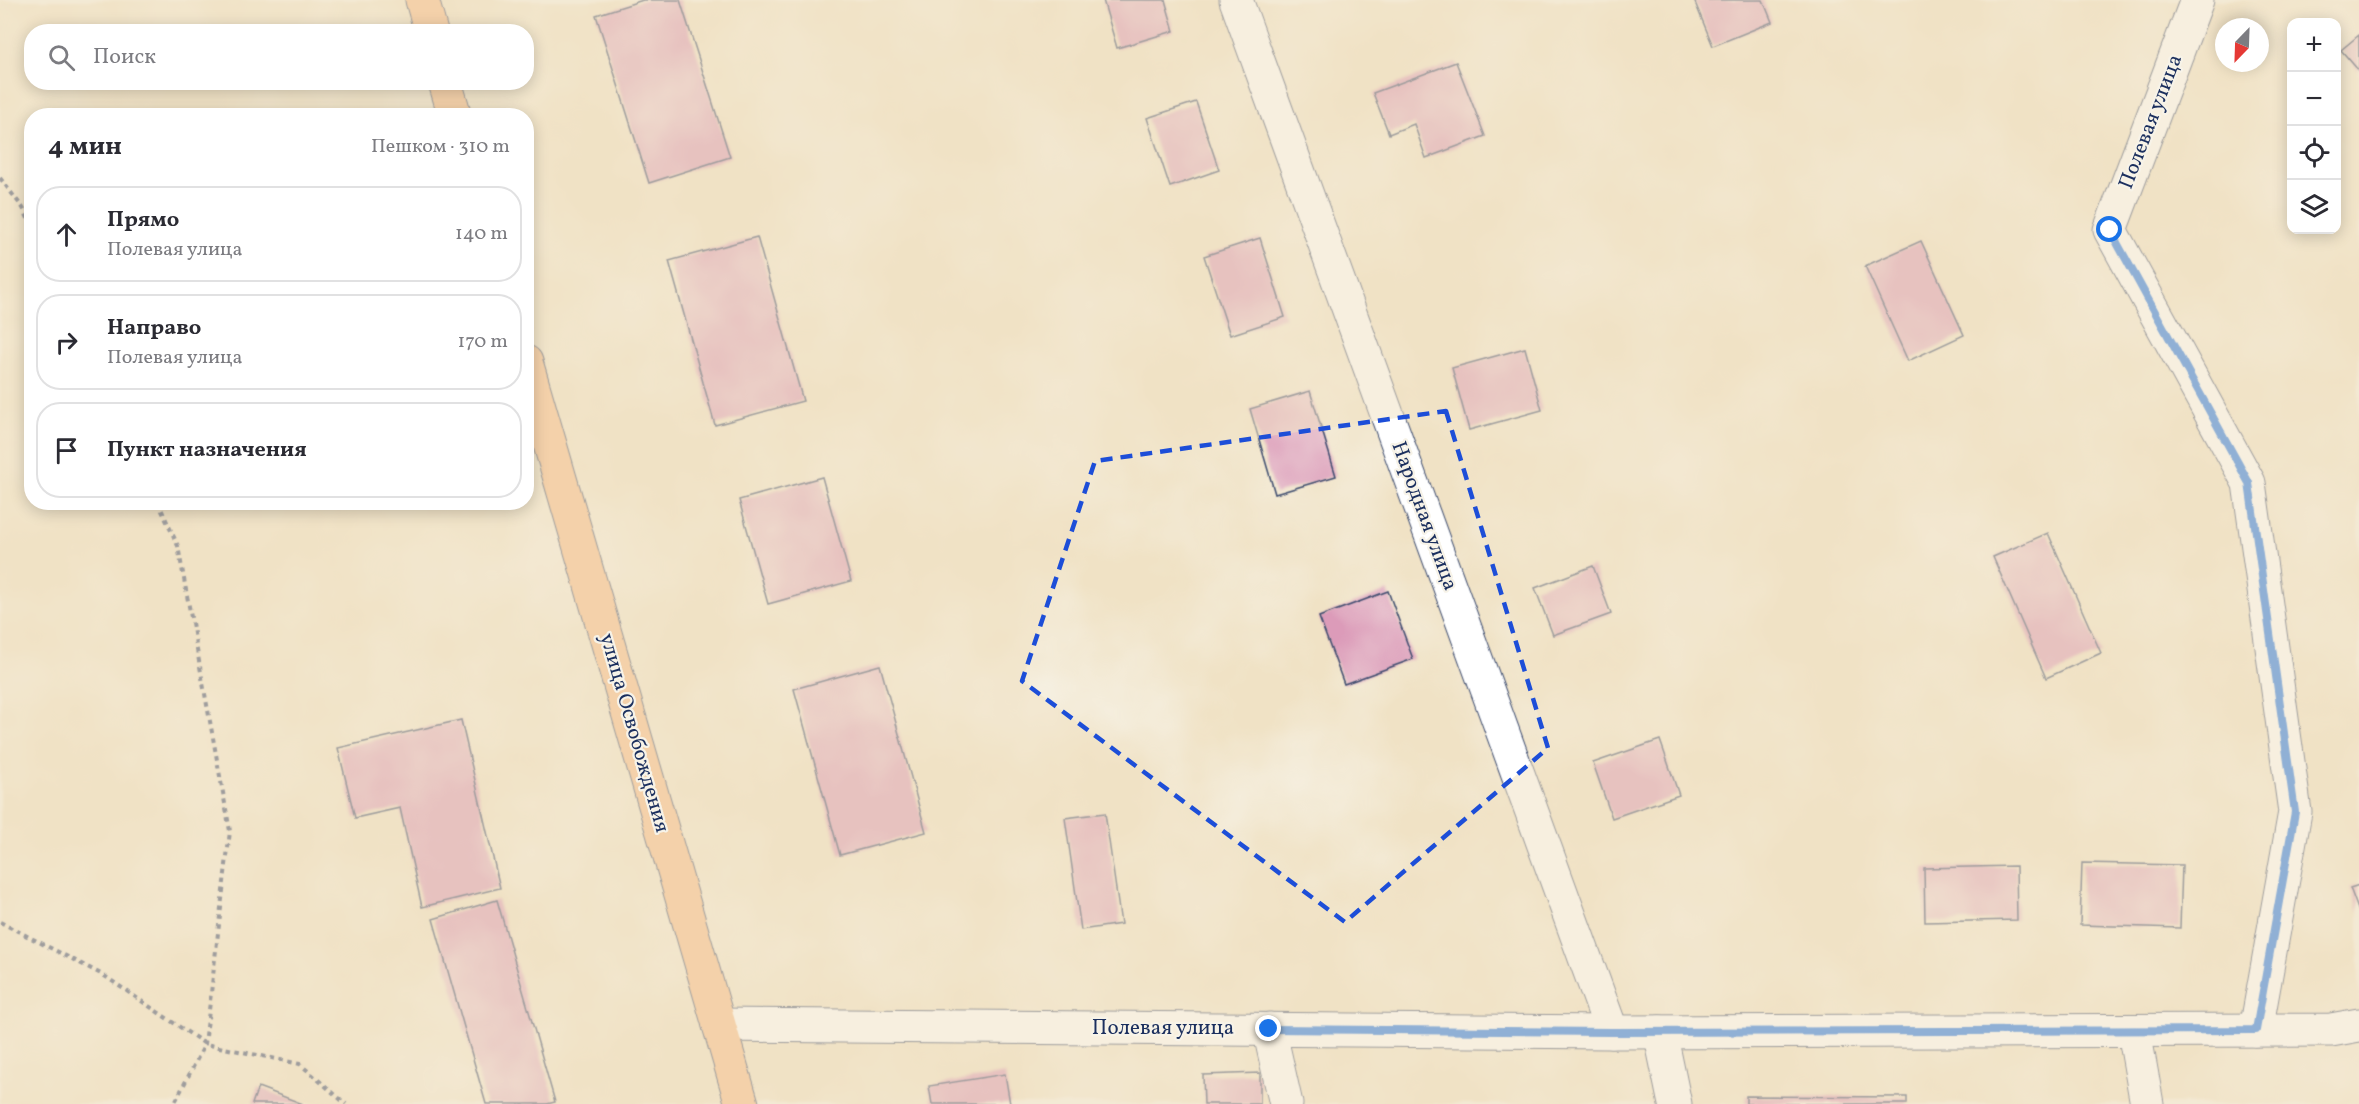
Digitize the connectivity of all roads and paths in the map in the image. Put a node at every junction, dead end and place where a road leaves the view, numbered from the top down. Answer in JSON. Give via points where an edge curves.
{"nodes":[{"id":1,"x":422,"y":0,"type":"edge"},
{"id":2,"x":1236,"y":0,"type":"edge"},
{"id":3,"x":2197,"y":0,"type":"edge"},
{"id":4,"x":429,"y":24,"type":"edge"},
{"id":5,"x":448,"y":90,"type":"edge"},
{"id":6,"x":453,"y":108,"type":"edge"},
{"id":7,"x":0,"y":178,"type":"edge"},
{"id":8,"x":24,"y":210,"type":"edge"},
{"id":9,"x":534,"y":389,"type":"edge"},
{"id":10,"x":162,"y":510,"type":"edge"},
{"id":11,"x":0,"y":922,"type":"edge"},
{"id":12,"x":719,"y":1024,"type":"junction"},
{"id":13,"x":2359,"y":1025,"type":"edge"},
{"id":14,"x":1269,"y":1029,"type":"junction"},
{"id":15,"x":2256,"y":1030,"type":"junction"},
{"id":16,"x":2134,"y":1031,"type":"junction"},
{"id":17,"x":1612,"y":1032,"type":"junction"},
{"id":18,"x":1660,"y":1032,"type":"junction"},
{"id":19,"x":205,"y":1044,"type":"junction"},
{"id":20,"x":174,"y":1104,"type":"edge"},
{"id":21,"x":346,"y":1104,"type":"edge"},
{"id":22,"x":742,"y":1104,"type":"edge"},
{"id":23,"x":1286,"y":1104,"type":"edge"},
{"id":24,"x":1675,"y":1104,"type":"edge"},
{"id":25,"x":2147,"y":1104,"type":"edge"}],
"edges":[{"from":1,"to":4,"type":"main road"},
{"from":2,"to":17,"type":"street","name":"Народная улица"},
{"from":3,"to":15,"type":"street","name":"Полевая улица","via":[[2110,230],[2249,483],[2295,812]]},
{"from":5,"to":6,"type":"main road"},
{"from":7,"to":8,"type":"path"},
{"from":9,"to":12,"type":"main road","name":"улица Освобождения"},
{"from":10,"to":19,"type":"path","via":[[178,546],[230,831]]},
{"from":11,"to":19,"type":"path","via":[[103,975]]},
{"from":12,"to":14,"type":"street","name":"Полевая улица"},
{"from":12,"to":22,"type":"main road","name":"улица Освобождения"},
{"from":13,"to":15,"type":"street","name":"Полевая улица","via":[[2331,1030]]},
{"from":14,"to":17,"type":"street","name":"Полевая улица"},
{"from":14,"to":23,"type":"street"},
{"from":15,"to":16,"type":"street","name":"Полевая улица"},
{"from":16,"to":18,"type":"street","name":"Полевая улица"},
{"from":16,"to":25,"type":"street"},
{"from":17,"to":18,"type":"street","name":"Полевая улица"},
{"from":18,"to":24,"type":"street"},
{"from":19,"to":20,"type":"path"},
{"from":19,"to":21,"type":"path","via":[[300,1064]]}]}
